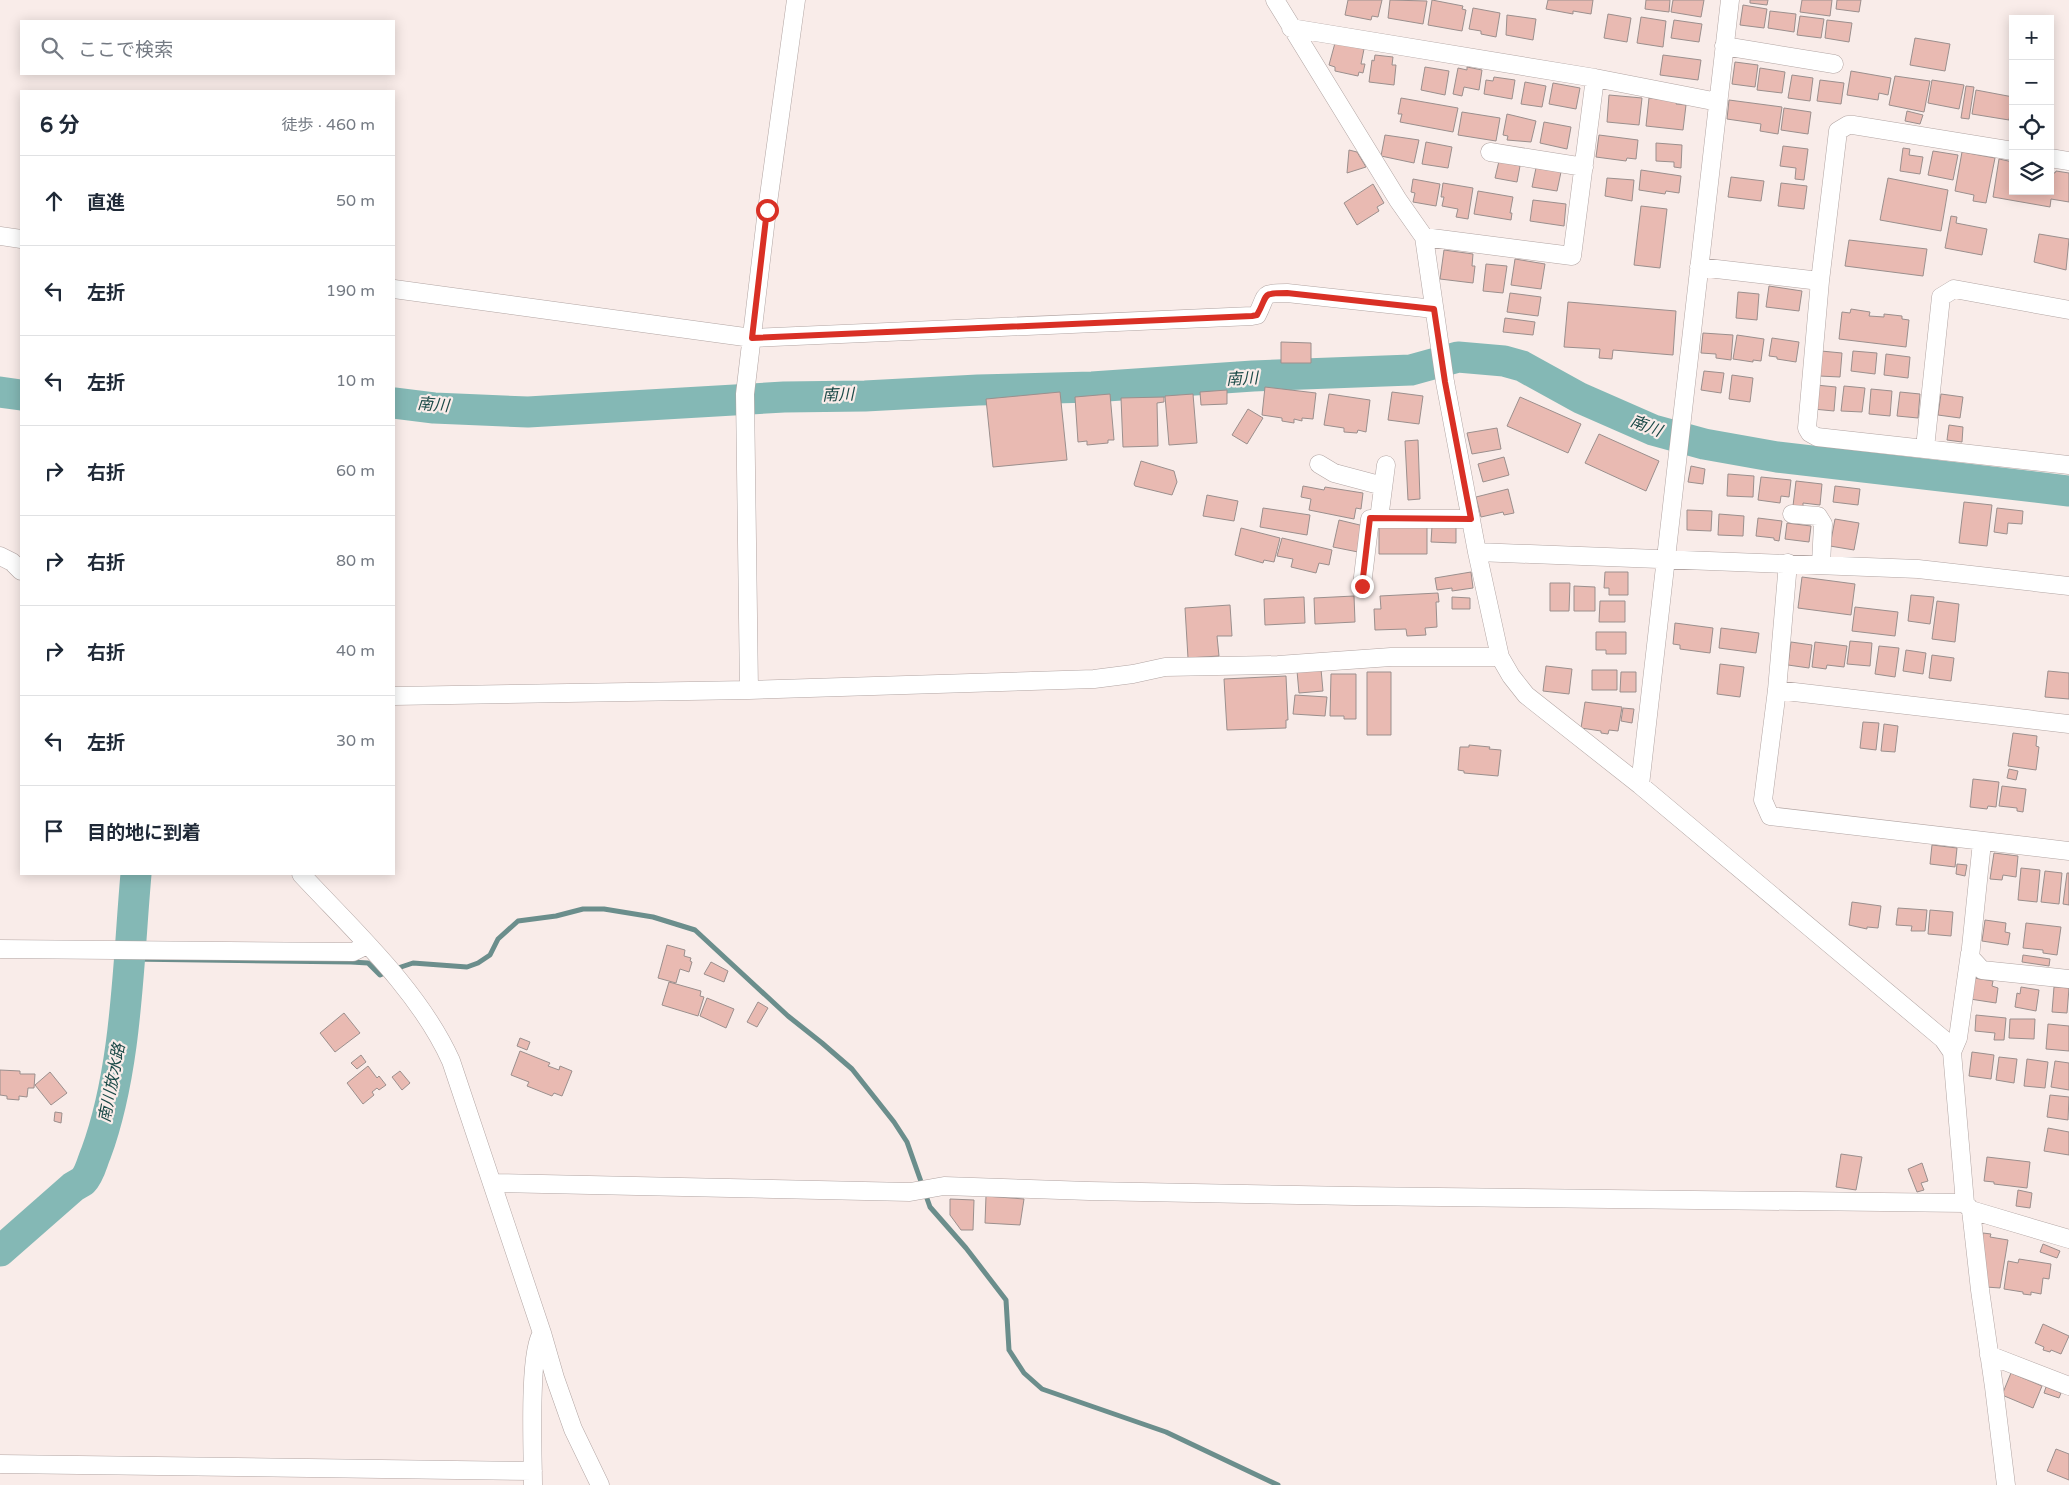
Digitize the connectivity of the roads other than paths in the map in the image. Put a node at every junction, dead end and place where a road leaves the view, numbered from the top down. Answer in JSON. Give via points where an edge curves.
{"nodes":[{"id":1,"x":796,"y":0,"type":"edge"},
{"id":2,"x":1275,"y":0,"type":"edge"},
{"id":3,"x":1730,"y":0,"type":"edge"},
{"id":4,"x":1291,"y":28,"type":"junction"},
{"id":5,"x":1724,"y":46,"type":"junction"},
{"id":6,"x":1834,"y":64,"type":"dead end"},
{"id":7,"x":1595,"y":78,"type":"junction"},
{"id":8,"x":1718,"y":102,"type":"junction"},
{"id":9,"x":2009,"y":150,"type":"edge"},
{"id":10,"x":1490,"y":152,"type":"dead end"},
{"id":11,"x":2054,"y":159,"type":"edge"},
{"id":12,"x":2069,"y":161,"type":"edge"},
{"id":13,"x":1584,"y":167,"type":"junction"},
{"id":14,"x":0,"y":236,"type":"edge"},
{"id":15,"x":1424,"y":238,"type":"junction"},
{"id":16,"x":20,"y":239,"type":"edge"},
{"id":17,"x":1699,"y":267,"type":"junction"},
{"id":18,"x":1820,"y":281,"type":"junction"},
{"id":19,"x":395,"y":290,"type":"edge"},
{"id":20,"x":2069,"y":310,"type":"edge"},
{"id":21,"x":1436,"y":317,"type":"junction"},
{"id":22,"x":752,"y":338,"type":"junction"},
{"id":23,"x":1925,"y":448,"type":"junction"},
{"id":24,"x":1319,"y":464,"type":"dead end"},
{"id":25,"x":1386,"y":465,"type":"dead end"},
{"id":26,"x":2069,"y":465,"type":"edge"},
{"id":27,"x":1383,"y":486,"type":"junction"},
{"id":28,"x":1792,"y":514,"type":"dead end"},
{"id":29,"x":1379,"y":519,"type":"junction"},
{"id":30,"x":1471,"y":519,"type":"junction"},
{"id":31,"x":1477,"y":552,"type":"junction"},
{"id":32,"x":0,"y":556,"type":"edge"},
{"id":33,"x":1665,"y":560,"type":"junction"},
{"id":34,"x":1788,"y":563,"type":"junction"},
{"id":35,"x":1821,"y":564,"type":"junction"},
{"id":36,"x":20,"y":570,"type":"edge"},
{"id":37,"x":1362,"y":586,"type":"dead end"},
{"id":38,"x":2069,"y":586,"type":"edge"},
{"id":39,"x":1500,"y":657,"type":"junction"},
{"id":40,"x":749,"y":690,"type":"junction"},
{"id":41,"x":1777,"y":690,"type":"junction"},
{"id":42,"x":395,"y":696,"type":"edge"},
{"id":43,"x":2069,"y":724,"type":"edge"},
{"id":44,"x":1640,"y":785,"type":"junction"},
{"id":45,"x":1982,"y":842,"type":"junction"},
{"id":46,"x":2069,"y":851,"type":"edge"},
{"id":47,"x":302,"y":875,"type":"edge"},
{"id":48,"x":367,"y":945,"type":"junction"},
{"id":49,"x":0,"y":949,"type":"edge"},
{"id":50,"x":1970,"y":953,"type":"junction"},
{"id":51,"x":2069,"y":979,"type":"edge"},
{"id":52,"x":1952,"y":1052,"type":"junction"},
{"id":53,"x":493,"y":1183,"type":"junction"},
{"id":54,"x":1968,"y":1206,"type":"junction"},
{"id":55,"x":2069,"y":1239,"type":"edge"},
{"id":56,"x":542,"y":1333,"type":"junction"},
{"id":57,"x":1989,"y":1354,"type":"junction"},
{"id":58,"x":2069,"y":1386,"type":"edge"},
{"id":59,"x":0,"y":1464,"type":"edge"},
{"id":60,"x":533,"y":1478,"type":"edge"},
{"id":61,"x":600,"y":1485,"type":"edge"},
{"id":62,"x":2006,"y":1485,"type":"edge"}],
"edges":[{"from":1,"to":22,"type":"street"},
{"from":2,"to":4,"type":"street"},
{"from":3,"to":5,"type":"street"},
{"from":4,"to":7,"type":"street"},
{"from":4,"to":15,"type":"street"},
{"from":5,"to":6,"type":"street"},
{"from":5,"to":8,"type":"street"},
{"from":7,"to":8,"type":"street"},
{"from":7,"to":13,"type":"street"},
{"from":8,"to":17,"type":"street"},
{"from":9,"to":18,"type":"street","via":[[1854,125],[1838,131]]},
{"from":10,"to":13,"type":"street"},
{"from":11,"to":12,"type":"street"},
{"from":13,"to":15,"type":"street","via":[[1572,256]]},
{"from":14,"to":16,"type":"street"},
{"from":15,"to":21,"type":"street"},
{"from":17,"to":18,"type":"street"},
{"from":17,"to":33,"type":"street"},
{"from":18,"to":23,"type":"street","via":[[1807,428],[1810,433],[1817,437]]},
{"from":19,"to":22,"type":"street"},
{"from":20,"to":23,"type":"street","via":[[1954,289],[1941,297]]},
{"from":21,"to":22,"type":"street","via":[[1271,293],[1264,297],[1257,315],[1252,316]]},
{"from":21,"to":30,"type":"street"},
{"from":22,"to":40,"type":"street","via":[[745,401]]},
{"from":23,"to":26,"type":"street"},
{"from":24,"to":27,"type":"street","via":[[1334,473]]},
{"from":25,"to":27,"type":"street"},
{"from":27,"to":29,"type":"street"},
{"from":28,"to":35,"type":"street","via":[[1818,516],[1823,524]]},
{"from":29,"to":30,"type":"street"},
{"from":29,"to":37,"type":"street","via":[[1370,518]]},
{"from":30,"to":31,"type":"street"},
{"from":31,"to":33,"type":"street"},
{"from":31,"to":39,"type":"street"},
{"from":32,"to":36,"type":"street"},
{"from":33,"to":34,"type":"street"},
{"from":33,"to":44,"type":"street"},
{"from":34,"to":35,"type":"street"},
{"from":34,"to":41,"type":"street"},
{"from":35,"to":38,"type":"street","via":[[1918,569]]},
{"from":39,"to":40,"type":"street","via":[[1392,657],[1278,665],[1165,667],[1094,679]]},
{"from":39,"to":44,"type":"street","via":[[1526,695]]},
{"from":40,"to":42,"type":"street"},
{"from":41,"to":43,"type":"street"},
{"from":41,"to":45,"type":"street","via":[[1763,800],[1770,816]]},
{"from":44,"to":52,"type":"street","via":[[1943,1039]]},
{"from":45,"to":46,"type":"street"},
{"from":45,"to":50,"type":"street"},
{"from":47,"to":48,"type":"street"},
{"from":48,"to":49,"type":"street","via":[[353,952]]},
{"from":48,"to":53,"type":"street","via":[[421,1006],[443,1043]]},
{"from":50,"to":51,"type":"street","via":[[1982,970]]},
{"from":50,"to":52,"type":"street","via":[[1958,1038]]},
{"from":52,"to":54,"type":"street"},
{"from":53,"to":54,"type":"street","via":[[910,1192],[944,1186]]},
{"from":53,"to":56,"type":"street"},
{"from":54,"to":55,"type":"street"},
{"from":54,"to":57,"type":"street"},
{"from":56,"to":60,"type":"street","via":[[534,1368]]},
{"from":56,"to":61,"type":"street","via":[[573,1429]]},
{"from":57,"to":58,"type":"street"},
{"from":57,"to":62,"type":"street"},
{"from":59,"to":60,"type":"street"}]}
